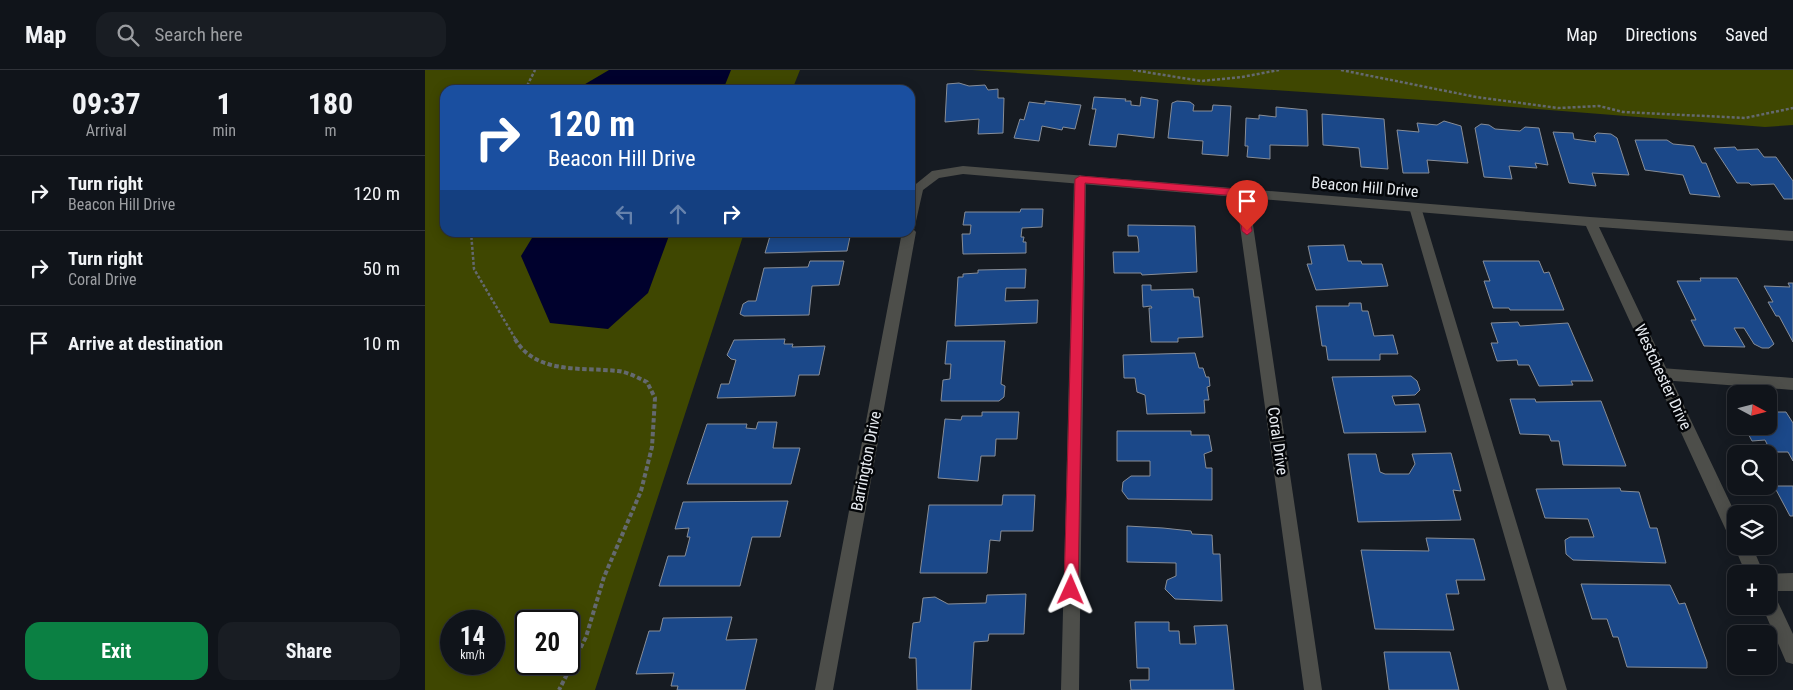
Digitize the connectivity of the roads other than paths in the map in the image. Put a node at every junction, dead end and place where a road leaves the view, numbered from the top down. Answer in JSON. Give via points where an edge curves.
{"nodes":[{"id":1,"x":1080,"y":179,"type":"junction"},
{"id":2,"x":1242,"y":193,"type":"junction"},
{"id":3,"x":915,"y":199,"type":"edge"},
{"id":4,"x":1415,"y":207,"type":"junction"},
{"id":5,"x":1590,"y":222,"type":"junction"},
{"id":6,"x":1793,"y":236,"type":"edge"},
{"id":7,"x":908,"y":237,"type":"edge"},
{"id":8,"x":1661,"y":374,"type":"junction"},
{"id":9,"x":1793,"y":384,"type":"edge"},
{"id":10,"x":1727,"y":514,"type":"edge"},
{"id":11,"x":1777,"y":582,"type":"edge"},
{"id":12,"x":1793,"y":582,"type":"edge"},
{"id":13,"x":1775,"y":615,"type":"edge"},
{"id":14,"x":1793,"y":655,"type":"edge"},
{"id":15,"x":824,"y":690,"type":"edge"},
{"id":16,"x":1070,"y":690,"type":"edge"},
{"id":17,"x":1313,"y":690,"type":"edge"},
{"id":18,"x":1558,"y":690,"type":"edge"}],
"edges":[{"from":1,"to":2,"type":"street","name":"Beacon Hill Drive"},
{"from":1,"to":3,"type":"street","name":"Beacon Hill Drive","via":[[963,170],[936,174],[917,188]]},
{"from":1,"to":16,"type":"lane"},
{"from":2,"to":4,"type":"street","name":"Beacon Hill Drive"},
{"from":2,"to":17,"type":"street","name":"Coral Drive"},
{"from":4,"to":5,"type":"street","name":"Beacon Hill Drive"},
{"from":4,"to":18,"type":"lane"},
{"from":5,"to":6,"type":"street","name":"Beacon Hill Drive"},
{"from":5,"to":8,"type":"street","name":"Westchester Drive"},
{"from":7,"to":15,"type":"street","name":"Barrington Drive"},
{"from":8,"to":9,"type":"lane"},
{"from":8,"to":10,"type":"street","name":"Westchester Drive"},
{"from":11,"to":12,"type":"street"},
{"from":13,"to":14,"type":"street"}]}
